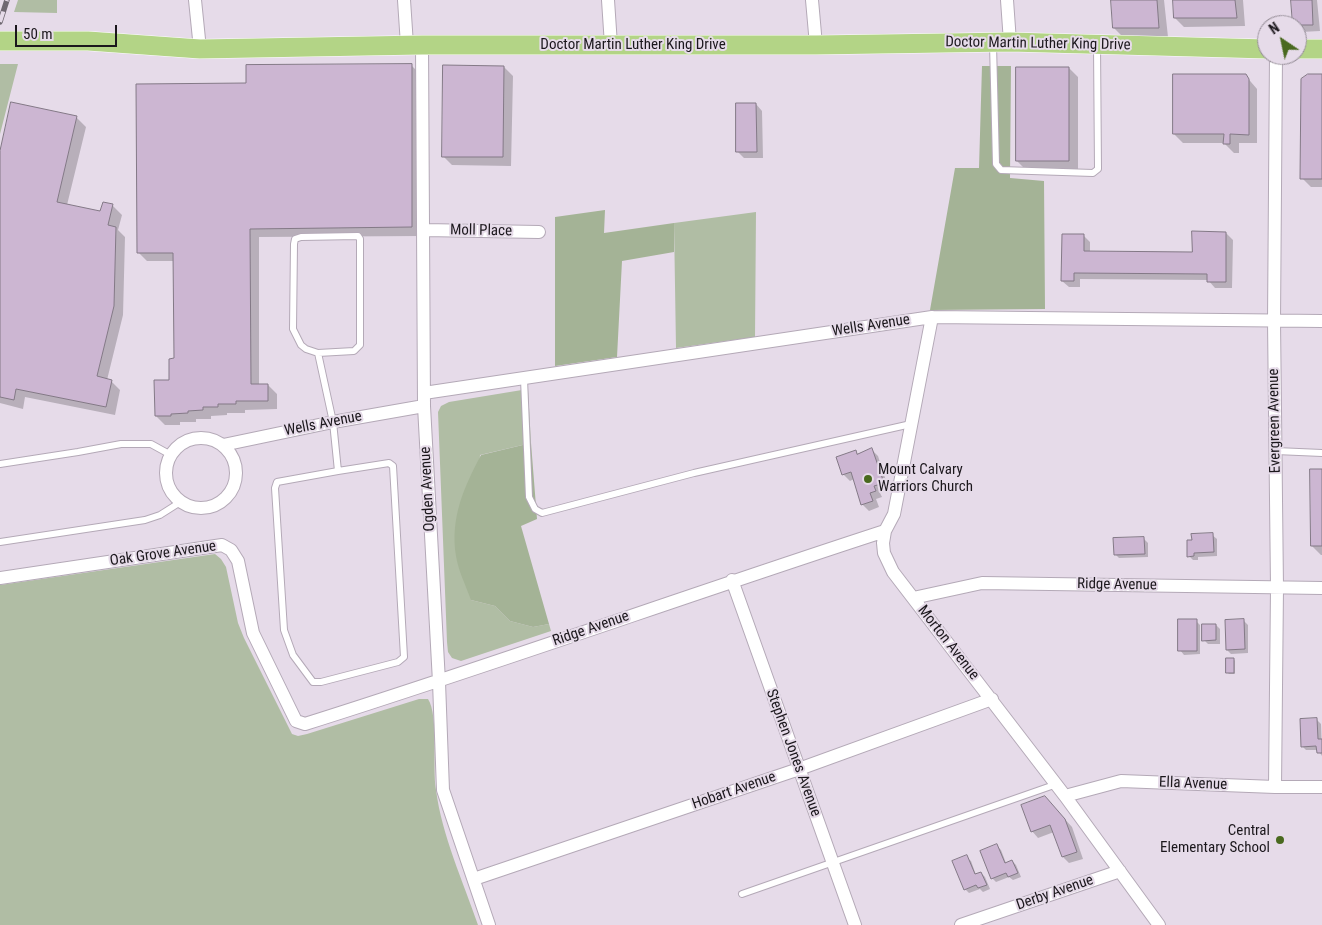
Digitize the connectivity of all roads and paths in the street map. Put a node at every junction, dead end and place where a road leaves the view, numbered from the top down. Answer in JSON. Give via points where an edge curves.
{"nodes":[{"id":1,"x":195,"y":0,"type":"edge"},
{"id":2,"x":404,"y":0,"type":"edge"},
{"id":3,"x":608,"y":0,"type":"edge"},
{"id":4,"x":812,"y":0,"type":"edge"},
{"id":5,"x":1007,"y":0,"type":"edge"},
{"id":6,"x":4,"y":41,"type":"edge"},
{"id":7,"x":1002,"y":43,"type":"junction"},
{"id":8,"x":611,"y":44,"type":"junction"},
{"id":9,"x":414,"y":45,"type":"junction"},
{"id":10,"x":816,"y":45,"type":"junction"},
{"id":11,"x":1097,"y":45,"type":"junction"},
{"id":12,"x":1257,"y":48,"type":"edge"},
{"id":13,"x":200,"y":49,"type":"junction"},
{"id":14,"x":1307,"y":49,"type":"edge"},
{"id":15,"x":1322,"y":49,"type":"edge"},
{"id":16,"x":1276,"y":65,"type":"edge"},
{"id":17,"x":424,"y":230,"type":"junction"},
{"id":18,"x":539,"y":232,"type":"dead end"},
{"id":19,"x":932,"y":317,"type":"junction"},
{"id":20,"x":1322,"y":320,"type":"edge"},
{"id":21,"x":1274,"y":321,"type":"junction"},
{"id":22,"x":318,"y":353,"type":"junction"},
{"id":23,"x":524,"y":379,"type":"junction"},
{"id":24,"x":424,"y":400,"type":"junction"},
{"id":25,"x":333,"y":422,"type":"junction"},
{"id":26,"x":911,"y":424,"type":"junction"},
{"id":27,"x":223,"y":445,"type":"junction"},
{"id":28,"x":1276,"y":450,"type":"junction"},
{"id":29,"x":1322,"y":453,"type":"edge"},
{"id":30,"x":171,"y":455,"type":"junction"},
{"id":31,"x":0,"y":464,"type":"edge"},
{"id":32,"x":338,"y":471,"type":"junction"},
{"id":33,"x":182,"y":501,"type":"junction"},
{"id":34,"x":885,"y":531,"type":"junction"},
{"id":35,"x":0,"y":542,"type":"edge"},
{"id":36,"x":0,"y":578,"type":"edge"},
{"id":37,"x":732,"y":580,"type":"junction"},
{"id":38,"x":1277,"y":588,"type":"junction"},
{"id":39,"x":1322,"y":588,"type":"edge"},
{"id":40,"x":914,"y":598,"type":"junction"},
{"id":41,"x":439,"y":682,"type":"junction"},
{"id":42,"x":992,"y":699,"type":"junction"},
{"id":43,"x":296,"y":721,"type":"joint"},
{"id":44,"x":799,"y":769,"type":"junction"},
{"id":45,"x":1057,"y":784,"type":"junction"},
{"id":46,"x":1275,"y":787,"type":"junction"},
{"id":47,"x":1322,"y":787,"type":"edge"},
{"id":48,"x":1065,"y":796,"type":"junction"},
{"id":49,"x":833,"y":863,"type":"junction"},
{"id":50,"x":1120,"y":871,"type":"junction"},
{"id":51,"x":474,"y":880,"type":"junction"},
{"id":52,"x":742,"y":894,"type":"dead end"},
{"id":53,"x":489,"y":925,"type":"edge"},
{"id":54,"x":855,"y":925,"type":"edge"},
{"id":55,"x":961,"y":925,"type":"edge"},
{"id":56,"x":1159,"y":925,"type":"edge"}],
"edges":[{"from":1,"to":13,"type":"street"},
{"from":2,"to":9,"type":"street","name":"Ogden Avenue"},
{"from":3,"to":8,"type":"street"},
{"from":4,"to":10,"type":"street"},
{"from":5,"to":7,"type":"street"},
{"from":6,"to":13,"type":"main road","name":"Doctor Martin Luther King Drive","via":[[88,41]]},
{"from":7,"to":10,"type":"main road","name":"Doctor Martin Luther King Drive"},
{"from":7,"to":11,"type":"main road","name":"Doctor Martin Luther King Drive"},
{"from":7,"to":11,"type":"lane","via":[[995,124],[996,164],[1001,170],[1093,174],[1098,169]]},
{"from":8,"to":9,"type":"main road","name":"Doctor Martin Luther King Drive"},
{"from":8,"to":10,"type":"main road","name":"Doctor Martin Luther King Drive"},
{"from":9,"to":13,"type":"main road","name":"Doctor Martin Luther King Drive"},
{"from":9,"to":17,"type":"street","name":"Ogden Avenue"},
{"from":11,"to":12,"type":"main road","name":"Doctor Martin Luther King Drive"},
{"from":14,"to":15,"type":"main road"},
{"from":16,"to":21,"type":"street","name":"Evergreen Avenue"},
{"from":17,"to":18,"type":"street","name":"Moll Place"},
{"from":17,"to":24,"type":"street","name":"Ogden Avenue"},
{"from":19,"to":21,"type":"street","name":"Wells Avenue"},
{"from":19,"to":23,"type":"street","name":"Wells Avenue"},
{"from":19,"to":26,"type":"street","name":"Morton Avenue"},
{"from":20,"to":21,"type":"street","name":"Wells Avenue"},
{"from":21,"to":28,"type":"street","name":"Evergreen Avenue"},
{"from":22,"to":22,"type":"lane","via":[[354,350],[360,345],[358,236],[301,237],[294,244],[293,329],[301,345]]},
{"from":22,"to":25,"type":"lane"},
{"from":23,"to":24,"type":"street","name":"Wells Avenue"},
{"from":23,"to":26,"type":"lane","via":[[529,497],[535,509],[542,513],[694,473]]},
{"from":24,"to":25,"type":"street","name":"Wells Avenue"},
{"from":24,"to":41,"type":"street","name":"Ogden Avenue"},
{"from":25,"to":27,"type":"street","name":"Wells Avenue"},
{"from":25,"to":32,"type":"lane"},
{"from":26,"to":34,"type":"street","name":"Morton Avenue","via":[[894,514]]},
{"from":27,"to":30,"type":"street","via":[[212,439],[189,440]]},
{"from":27,"to":33,"type":"street","via":[[236,469],[234,485],[228,495],[210,507],[198,508]]},
{"from":28,"to":29,"type":"lane"},
{"from":28,"to":38,"type":"street","name":"Evergreen Avenue"},
{"from":30,"to":31,"type":"lane","via":[[151,444],[121,444]]},
{"from":30,"to":33,"type":"street","via":[[167,478],[170,489]]},
{"from":32,"to":32,"type":"lane","via":[[277,482],[274,488],[284,630],[292,655],[313,682],[398,662],[404,657],[393,466],[389,463]]},
{"from":33,"to":35,"type":"lane","via":[[145,520]]},
{"from":34,"to":37,"type":"street","name":"Ridge Avenue"},
{"from":34,"to":40,"type":"street","name":"Morton Avenue","via":[[884,553],[888,564]]},
{"from":36,"to":43,"type":"street","name":"Oak Grove Avenue","via":[[222,544],[238,561],[253,633]]},
{"from":37,"to":41,"type":"street","name":"Ridge Avenue"},
{"from":37,"to":44,"type":"street","name":"Stephen Jones Avenue"},
{"from":38,"to":39,"type":"street","name":"Ridge Avenue"},
{"from":38,"to":40,"type":"street","name":"Ridge Avenue","via":[[982,583]]},
{"from":38,"to":46,"type":"street","name":"Evergreen Avenue"},
{"from":40,"to":42,"type":"street","name":"Morton Avenue"},
{"from":41,"to":43,"type":"street","name":"Ridge Avenue","via":[[305,724]]},
{"from":41,"to":51,"type":"street","name":"Ogden Avenue","via":[[443,790]]},
{"from":42,"to":44,"type":"street","name":"Hobart Avenue"},
{"from":42,"to":45,"type":"street","name":"Morton Avenue"},
{"from":44,"to":49,"type":"street","name":"Stephen Jones Avenue"},
{"from":44,"to":51,"type":"street","name":"Hobart Avenue"},
{"from":45,"to":48,"type":"street","name":"Morton Avenue"},
{"from":45,"to":49,"type":"lane"},
{"from":46,"to":47,"type":"street","name":"Ella Avenue"},
{"from":46,"to":48,"type":"street","name":"Ella Avenue","via":[[1121,781]]},
{"from":48,"to":50,"type":"street","name":"Morton Avenue"},
{"from":49,"to":52,"type":"lane"},
{"from":49,"to":54,"type":"street","name":"Stephen Jones Avenue"},
{"from":50,"to":55,"type":"street","name":"Derby Avenue"},
{"from":50,"to":56,"type":"street","name":"Morton Avenue"},
{"from":51,"to":53,"type":"street","name":"Ogden Avenue"}]}
